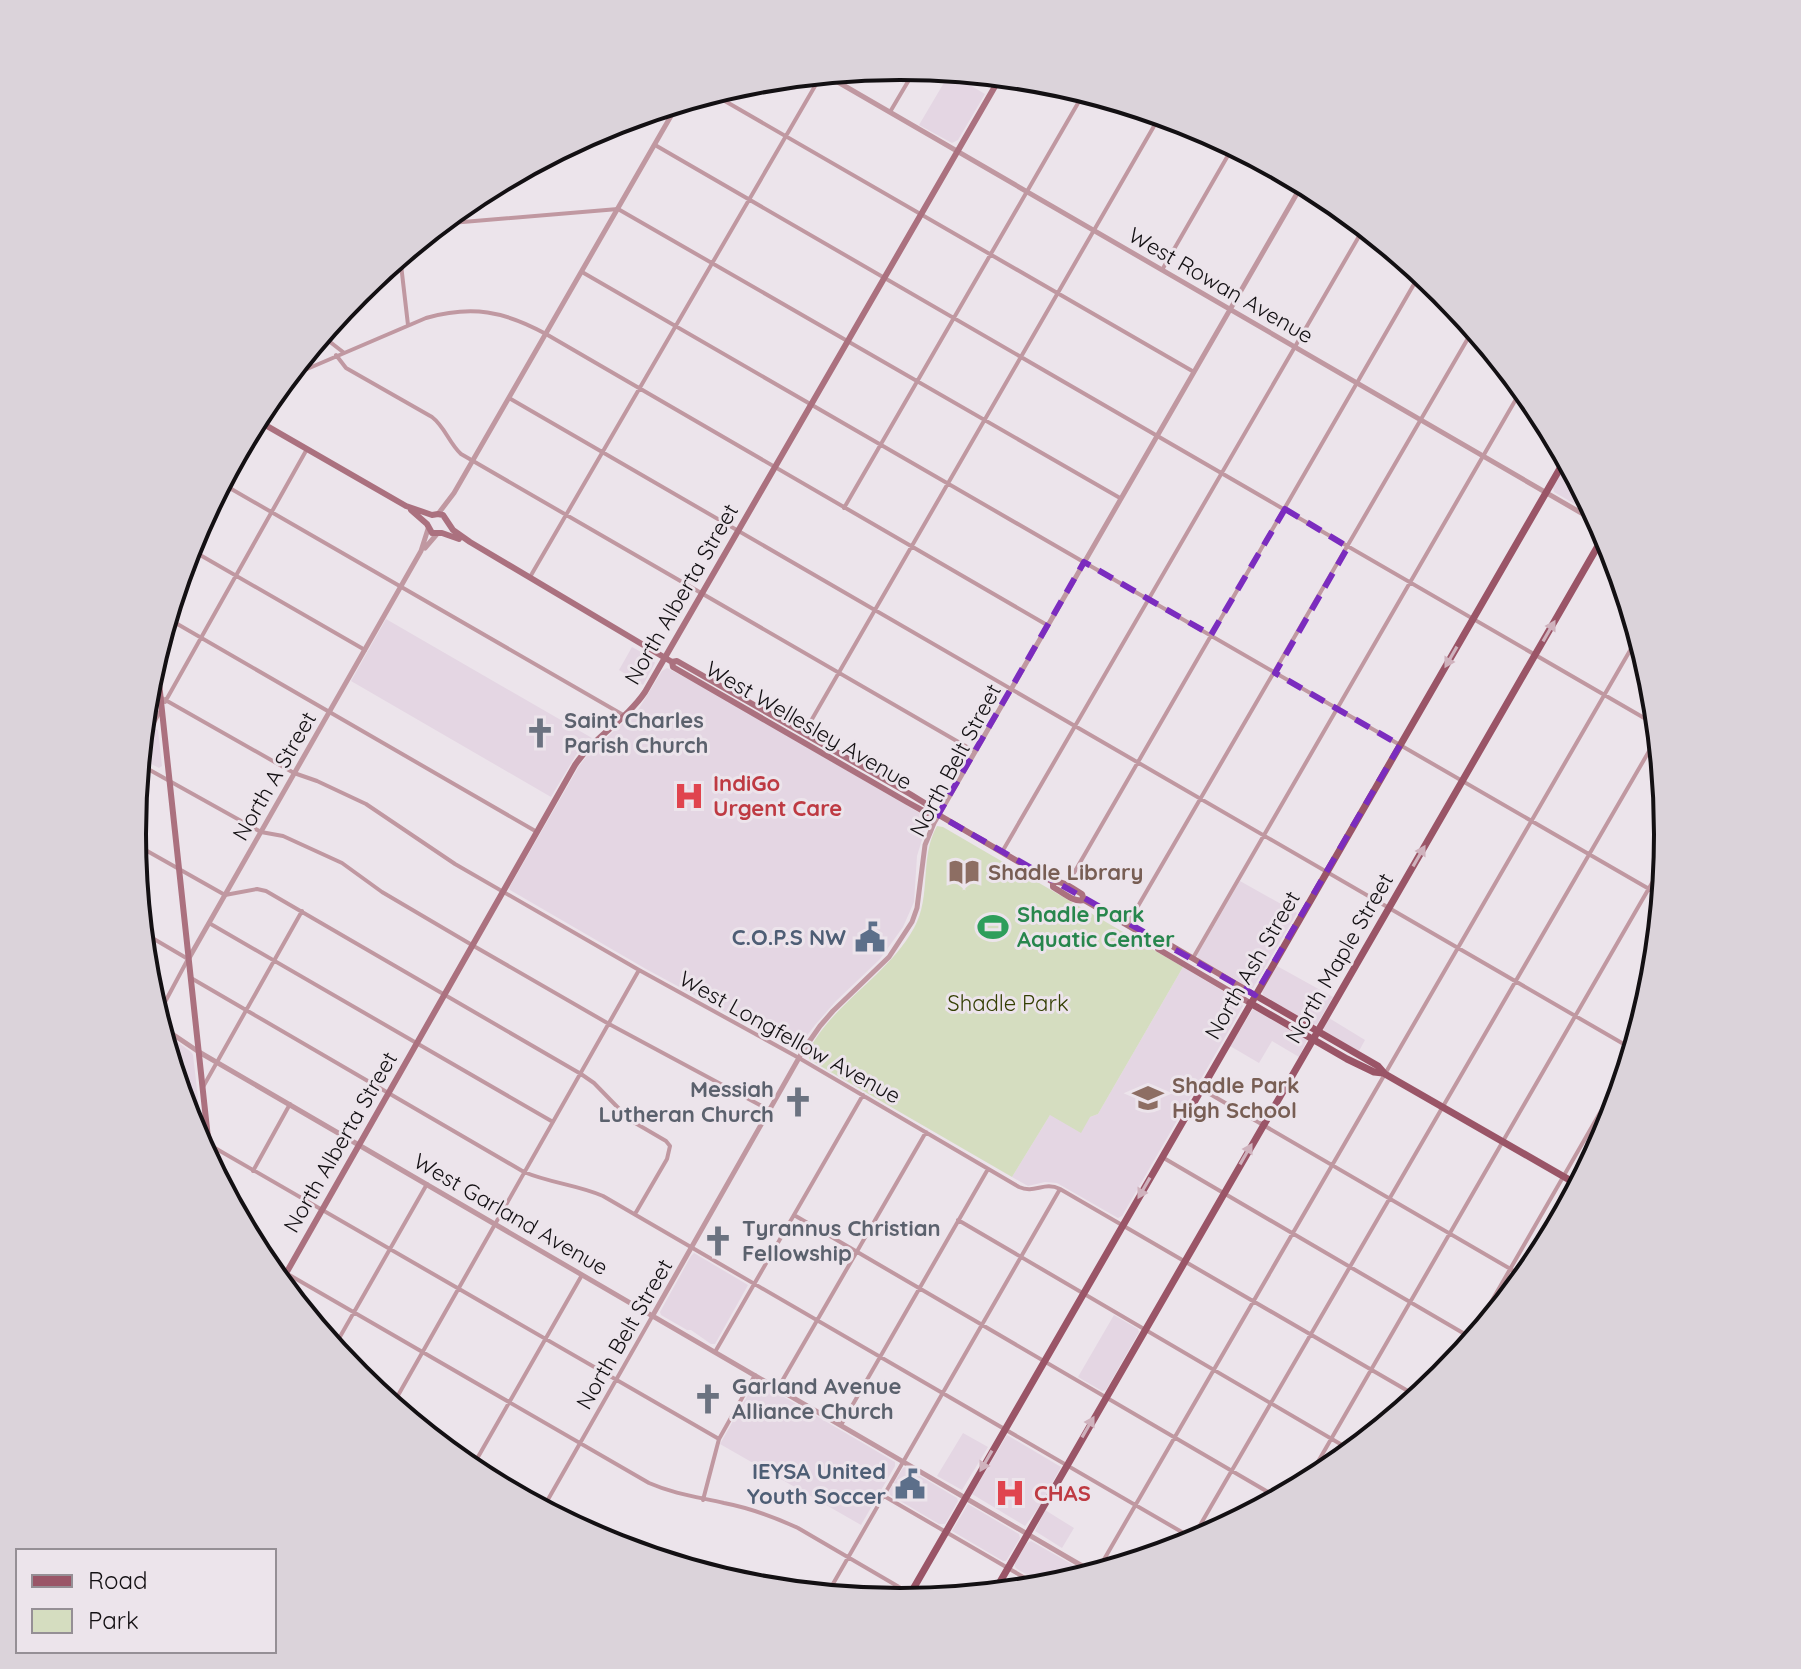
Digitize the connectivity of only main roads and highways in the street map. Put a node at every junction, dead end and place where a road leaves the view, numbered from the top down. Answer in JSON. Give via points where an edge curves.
{"nodes":[{"id":1,"x":995,"y":86,"type":"edge"},
{"id":2,"x":266,"y":426,"type":"edge"},
{"id":3,"x":1560,"y":468,"type":"edge"},
{"id":4,"x":406,"y":506,"type":"junction"},
{"id":5,"x":435,"y":514,"type":"junction"},
{"id":6,"x":447,"y":521,"type":"junction"},
{"id":7,"x":428,"y":526,"type":"junction"},
{"id":8,"x":440,"y":533,"type":"junction"},
{"id":9,"x":470,"y":542,"type":"junction"},
{"id":10,"x":1598,"y":546,"type":"edge"},
{"id":11,"x":669,"y":660,"type":"junction"},
{"id":12,"x":161,"y":684,"type":"edge"},
{"id":13,"x":755,"y":705,"type":"junction"},
{"id":14,"x":767,"y":721,"type":"junction"},
{"id":15,"x":792,"y":726,"type":"junction"},
{"id":16,"x":935,"y":813,"type":"junction"},
{"id":17,"x":1053,"y":882,"type":"junction"},
{"id":18,"x":1084,"y":900,"type":"junction"},
{"id":19,"x":1158,"y":946,"type":"junction"},
{"id":20,"x":1255,"y":995,"type":"junction"},
{"id":21,"x":1250,"y":1003,"type":"junction"},
{"id":22,"x":1315,"y":1035,"type":"junction"},
{"id":23,"x":206,"y":1130,"type":"edge"},
{"id":24,"x":1571,"y":1180,"type":"edge"},
{"id":25,"x":286,"y":1272,"type":"edge"},
{"id":26,"x":999,"y":1583,"type":"edge"},
{"id":27,"x":913,"y":1588,"type":"edge"}],
"edges":[{"from":1,"to":11,"type":"main road","name":"North Alberta Street"},
{"from":2,"to":4,"type":"main road"},
{"from":3,"to":20,"type":"main road","name":"North Ash Street","one_way":true},
{"from":4,"to":5,"type":"main road"},
{"from":4,"to":7,"type":"main road"},
{"from":5,"to":6,"type":"main road"},
{"from":5,"to":7,"type":"main road"},
{"from":6,"to":8,"type":"main road"},
{"from":6,"to":9,"type":"main road","name":"West Wellesley Avenue"},
{"from":7,"to":8,"type":"main road","via":[[432,533]]},
{"from":8,"to":9,"type":"main road","name":"West Wellesley Avenue"},
{"from":9,"to":11,"type":"main road","name":"West Wellesley Avenue"},
{"from":22,"to":10,"type":"main road","name":"North Maple Street","one_way":true},
{"from":11,"to":13,"type":"main road","name":"West Wellesley Avenue"},
{"from":11,"to":14,"type":"main road","name":"West Wellesley Avenue"},
{"from":11,"to":25,"type":"main road","name":"North Alberta Street","via":[[625,716],[581,756]]},
{"from":12,"to":23,"type":"main road"},
{"from":13,"to":14,"type":"main road"},
{"from":13,"to":15,"type":"main road","name":"West Wellesley Avenue"},
{"from":14,"to":15,"type":"main road"},
{"from":14,"to":16,"type":"main road","name":"West Wellesley Avenue"},
{"from":15,"to":16,"type":"main road","name":"West Wellesley Avenue"},
{"from":16,"to":17,"type":"main road","name":"West Wellesley Avenue"},
{"from":17,"to":18,"type":"main road","name":"West Wellesley Avenue","via":[[1067,885]]},
{"from":17,"to":18,"type":"main road","name":"West Wellesley Avenue","via":[[1053,887]]},
{"from":18,"to":19,"type":"main road","name":"West Wellesley Avenue"},
{"from":19,"to":20,"type":"main road","name":"West Wellesley Avenue","via":[[1165,942]]},
{"from":19,"to":21,"type":"main road","name":"West Wellesley Avenue"},
{"from":20,"to":21,"type":"main road","name":"North Ash Street"},
{"from":20,"to":22,"type":"main road","name":"West Wellesley Avenue"},
{"from":21,"to":22,"type":"main road","name":"West Wellesley Avenue"},
{"from":21,"to":27,"type":"main road","name":"North Ash Street","one_way":true},
{"from":22,"to":24,"type":"main road","name":"West Wellesley Avenue","via":[[1378,1066]]},
{"from":26,"to":22,"type":"main road","name":"North Maple Street","one_way":true}]}
